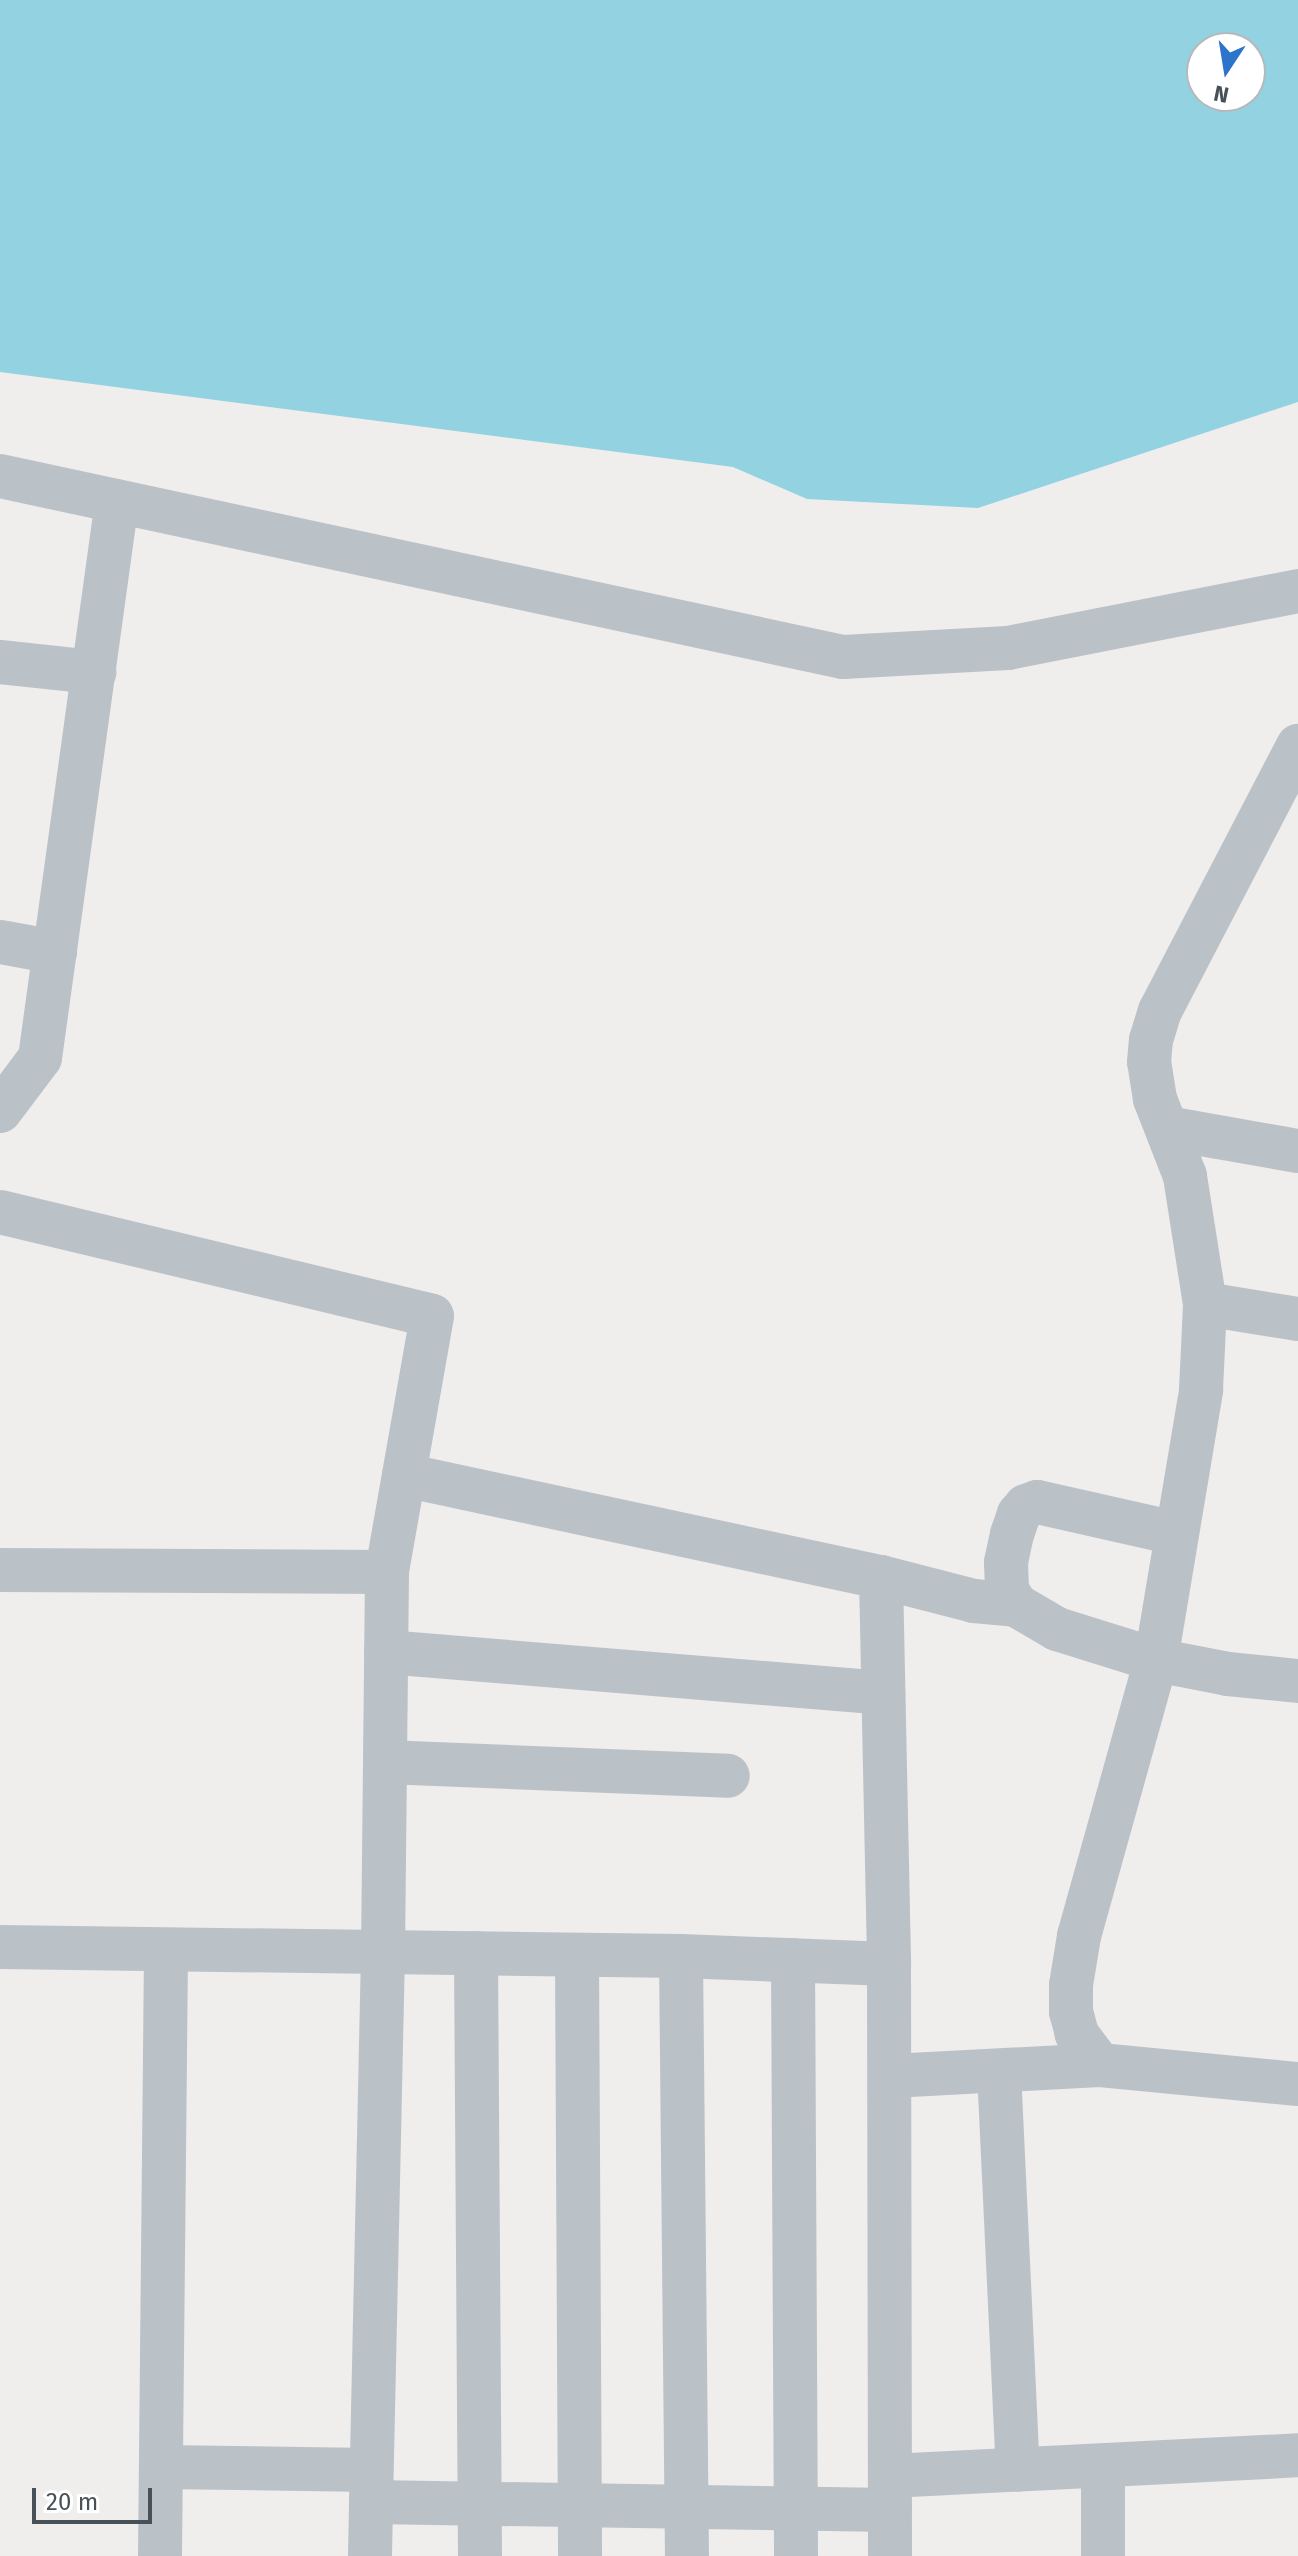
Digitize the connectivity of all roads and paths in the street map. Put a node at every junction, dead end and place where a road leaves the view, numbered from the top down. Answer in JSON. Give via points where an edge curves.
{"nodes":[{"id":1,"x":0,"y":476,"type":"edge"},
{"id":2,"x":117,"y":501,"type":"junction"},
{"id":3,"x":1298,"y":591,"type":"edge"},
{"id":4,"x":0,"y":662,"type":"edge"},
{"id":5,"x":94,"y":672,"type":"junction"},
{"id":6,"x":1298,"y":746,"type":"edge"},
{"id":7,"x":0,"y":942,"type":"edge"},
{"id":8,"x":55,"y":952,"type":"junction"},
{"id":9,"x":0,"y":1111,"type":"edge"},
{"id":10,"x":1167,"y":1128,"type":"junction"},
{"id":11,"x":1298,"y":1151,"type":"edge"},
{"id":12,"x":0,"y":1212,"type":"edge"},
{"id":13,"x":1205,"y":1304,"type":"junction"},
{"id":14,"x":1298,"y":1319,"type":"edge"},
{"id":15,"x":404,"y":1475,"type":"junction"},
{"id":16,"x":1175,"y":1533,"type":"junction"},
{"id":17,"x":0,"y":1570,"type":"edge"},
{"id":18,"x":387,"y":1572,"type":"junction"},
{"id":19,"x":881,"y":1577,"type":"junction"},
{"id":20,"x":975,"y":1599,"type":"junction"},
{"id":21,"x":386,"y":1652,"type":"junction"},
{"id":22,"x":1156,"y":1660,"type":"junction"},
{"id":23,"x":1293,"y":1671,"type":"edge"},
{"id":24,"x":883,"y":1693,"type":"junction"},
{"id":25,"x":385,"y":1762,"type":"junction"},
{"id":26,"x":728,"y":1776,"type":"dead end"},
{"id":27,"x":0,"y":1947,"type":"edge"},
{"id":28,"x":166,"y":1950,"type":"junction"},
{"id":29,"x":383,"y":1953,"type":"junction"},
{"id":30,"x":476,"y":1953,"type":"junction"},
{"id":31,"x":577,"y":1955,"type":"junction"},
{"id":32,"x":681,"y":1956,"type":"junction"},
{"id":33,"x":793,"y":1960,"type":"junction"},
{"id":34,"x":889,"y":1964,"type":"junction"},
{"id":35,"x":1090,"y":2066,"type":"junction"},
{"id":36,"x":999,"y":2071,"type":"junction"},
{"id":37,"x":891,"y":2076,"type":"junction"},
{"id":38,"x":1298,"y":2084,"type":"edge"},
{"id":39,"x":1298,"y":2455,"type":"edge"},
{"id":40,"x":1103,"y":2466,"type":"junction"},
{"id":41,"x":161,"y":2467,"type":"junction"},
{"id":42,"x":1018,"y":2470,"type":"junction"},
{"id":43,"x":371,"y":2486,"type":"junction"},
{"id":44,"x":890,"y":2493,"type":"junction"},
{"id":45,"x":481,"y":2503,"type":"junction"},
{"id":46,"x":580,"y":2505,"type":"junction"},
{"id":47,"x":688,"y":2507,"type":"junction"},
{"id":48,"x":796,"y":2509,"type":"junction"},
{"id":49,"x":160,"y":2556,"type":"edge"},
{"id":50,"x":370,"y":2556,"type":"edge"},
{"id":51,"x":480,"y":2556,"type":"edge"},
{"id":52,"x":580,"y":2556,"type":"edge"},
{"id":53,"x":687,"y":2556,"type":"edge"},
{"id":54,"x":796,"y":2556,"type":"edge"},
{"id":55,"x":890,"y":2556,"type":"edge"},
{"id":56,"x":1103,"y":2556,"type":"edge"}],
"edges":[{"from":1,"to":2,"type":"street"},
{"from":2,"to":3,"type":"street","via":[[843,657],[1008,648]]},
{"from":2,"to":5,"type":"street"},
{"from":4,"to":5,"type":"street"},
{"from":5,"to":8,"type":"street"},
{"from":6,"to":10,"type":"street","via":[[1160,1011],[1150,1051],[1155,1099]]},
{"from":7,"to":8,"type":"street"},
{"from":8,"to":9,"type":"street","via":[[40,1058]]},
{"from":10,"to":11,"type":"street"},
{"from":10,"to":13,"type":"street","via":[[1185,1176]]},
{"from":12,"to":15,"type":"street","via":[[432,1316]]},
{"from":13,"to":14,"type":"street"},
{"from":13,"to":16,"type":"street","via":[[1201,1390]]},
{"from":15,"to":18,"type":"street"},
{"from":15,"to":19,"type":"street"},
{"from":16,"to":20,"type":"street","via":[[1046,1502],[1026,1506],[1012,1534],[1007,1590]]},
{"from":16,"to":22,"type":"street"},
{"from":17,"to":18,"type":"street"},
{"from":18,"to":21,"type":"street"},
{"from":19,"to":20,"type":"street"},
{"from":19,"to":24,"type":"street"},
{"from":20,"to":22,"type":"street"},
{"from":21,"to":24,"type":"street"},
{"from":21,"to":25,"type":"street"},
{"from":22,"to":23,"type":"street"},
{"from":22,"to":35,"type":"street","via":[[1079,1936],[1071,1985],[1071,2012]]},
{"from":24,"to":34,"type":"street"},
{"from":25,"to":26,"type":"street"},
{"from":25,"to":29,"type":"street"},
{"from":27,"to":28,"type":"street"},
{"from":28,"to":29,"type":"street"},
{"from":28,"to":41,"type":"street"},
{"from":29,"to":30,"type":"street"},
{"from":29,"to":43,"type":"street"},
{"from":30,"to":31,"type":"street"},
{"from":30,"to":45,"type":"street"},
{"from":31,"to":32,"type":"street"},
{"from":31,"to":46,"type":"street"},
{"from":32,"to":33,"type":"street"},
{"from":32,"to":47,"type":"street"},
{"from":33,"to":34,"type":"street"},
{"from":33,"to":48,"type":"street"},
{"from":34,"to":37,"type":"street"},
{"from":35,"to":36,"type":"street"},
{"from":35,"to":38,"type":"street"},
{"from":36,"to":37,"type":"street"},
{"from":36,"to":42,"type":"street"},
{"from":37,"to":44,"type":"street"},
{"from":39,"to":40,"type":"street"},
{"from":40,"to":42,"type":"street"},
{"from":40,"to":56,"type":"street"},
{"from":41,"to":43,"type":"street"},
{"from":41,"to":49,"type":"street"},
{"from":42,"to":44,"type":"street"},
{"from":43,"to":45,"type":"street"},
{"from":43,"to":50,"type":"street"},
{"from":44,"to":48,"type":"street"},
{"from":44,"to":55,"type":"street"},
{"from":45,"to":46,"type":"street"},
{"from":45,"to":51,"type":"street"},
{"from":46,"to":47,"type":"street"},
{"from":46,"to":52,"type":"street"},
{"from":47,"to":48,"type":"street"},
{"from":47,"to":53,"type":"street"},
{"from":48,"to":54,"type":"street"}]}
